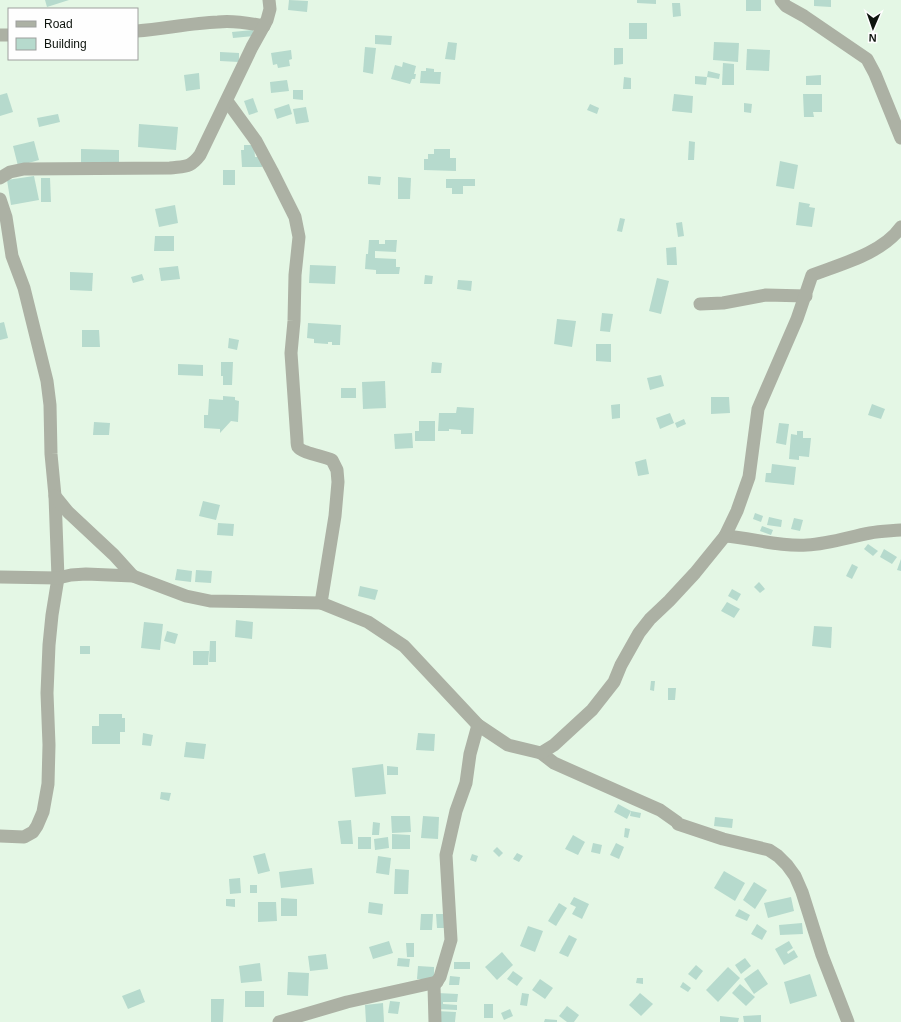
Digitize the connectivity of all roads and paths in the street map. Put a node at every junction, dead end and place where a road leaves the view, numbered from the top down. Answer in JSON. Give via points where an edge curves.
{"nodes":[{"id":1,"x":270,"y":0,"type":"edge"},
{"id":2,"x":781,"y":0,"type":"edge"},
{"id":3,"x":264,"y":26,"type":"junction"},
{"id":4,"x":138,"y":31,"type":"edge"},
{"id":5,"x":227,"y":101,"type":"junction"},
{"id":6,"x":901,"y":138,"type":"edge"},
{"id":7,"x":0,"y":178,"type":"edge"},
{"id":8,"x":0,"y":199,"type":"edge"},
{"id":9,"x":901,"y":227,"type":"edge"},
{"id":10,"x":806,"y":296,"type":"junction"},
{"id":11,"x":700,"y":304,"type":"dead end"},
{"id":12,"x":55,"y":496,"type":"junction"},
{"id":13,"x":901,"y":530,"type":"edge"},
{"id":14,"x":725,"y":536,"type":"junction"},
{"id":15,"x":133,"y":576,"type":"junction"},
{"id":16,"x":0,"y":577,"type":"edge"},
{"id":17,"x":58,"y":578,"type":"junction"},
{"id":18,"x":321,"y":604,"type":"junction"},
{"id":19,"x":478,"y":724,"type":"junction"},
{"id":20,"x":541,"y":753,"type":"junction"},
{"id":21,"x":0,"y":836,"type":"edge"},
{"id":22,"x":437,"y":982,"type":"junction"},
{"id":23,"x":301,"y":1019,"type":"edge"},
{"id":24,"x":279,"y":1022,"type":"edge"},
{"id":25,"x":435,"y":1022,"type":"edge"},
{"id":26,"x":848,"y":1022,"type":"edge"}],
"edges":[{"from":1,"to":3,"type":"street","via":[[270,9]]},
{"from":2,"to":6,"type":"street","via":[[786,6],[866,59],[875,74]]},
{"from":3,"to":4,"type":"street","via":[[242,22],[218,22]]},
{"from":3,"to":5,"type":"street"},
{"from":5,"to":7,"type":"street","via":[[200,155],[187,166],[24,170],[10,172]]},
{"from":5,"to":18,"type":"street","via":[[256,141],[272,171],[295,217],[299,237],[291,353],[297,440],[299,447],[304,451],[332,460],[337,470],[338,482]]},
{"from":8,"to":12,"type":"street","via":[[6,217],[12,256],[24,288],[47,380]]},
{"from":9,"to":10,"type":"street","via":[[895,236],[858,258],[812,275]]},
{"from":10,"to":11,"type":"street","via":[[766,295],[723,303]]},
{"from":10,"to":14,"type":"street","via":[[758,408],[749,477]]},
{"from":12,"to":15,"type":"street"},
{"from":12,"to":17,"type":"street"},
{"from":13,"to":14,"type":"street","via":[[872,532],[806,545]]},
{"from":14,"to":20,"type":"street","via":[[638,633],[614,682],[592,710],[554,745]]},
{"from":15,"to":17,"type":"street","via":[[86,574]]},
{"from":15,"to":18,"type":"street","via":[[186,596],[210,601]]},
{"from":16,"to":17,"type":"street"},
{"from":17,"to":21,"type":"street","via":[[49,645],[48,784],[43,812],[33,832],[24,837]]},
{"from":18,"to":19,"type":"street","via":[[368,622],[404,646]]},
{"from":19,"to":20,"type":"street","via":[[508,745]]},
{"from":19,"to":22,"type":"street","via":[[466,783],[456,811],[446,855],[451,940]]},
{"from":20,"to":26,"type":"street","via":[[554,763],[660,810],[678,824],[723,839],[769,850],[778,856],[795,876],[802,892],[822,955]]},
{"from":22,"to":23,"type":"street","via":[[347,1002]]},
{"from":22,"to":25,"type":"street","via":[[434,986]]},
{"from":23,"to":24,"type":"street"}]}
